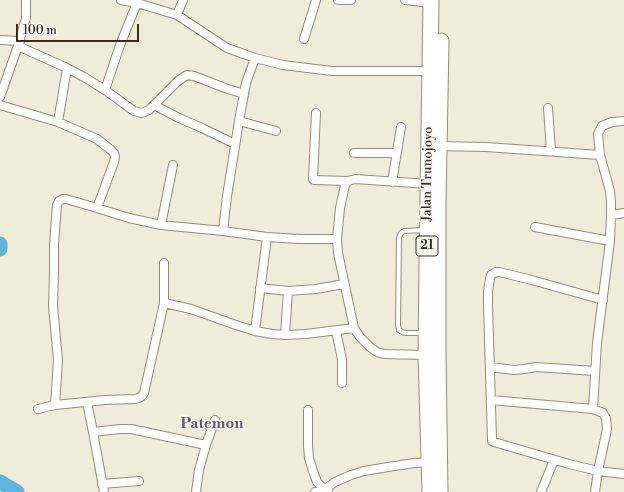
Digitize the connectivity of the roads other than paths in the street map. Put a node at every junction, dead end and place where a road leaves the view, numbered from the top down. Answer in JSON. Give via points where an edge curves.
{"nodes":[{"id":1,"x":26,"y":0,"type":"edge"},
{"id":2,"x":121,"y":0,"type":"edge"},
{"id":3,"x":183,"y":0,"type":"edge"},
{"id":4,"x":316,"y":0,"type":"edge"},
{"id":5,"x":338,"y":0,"type":"edge"},
{"id":6,"x":351,"y":0,"type":"edge"},
{"id":7,"x":405,"y":0,"type":"edge"},
{"id":8,"x":434,"y":1,"type":"edge"},
{"id":9,"x":137,"y":3,"type":"junction"},
{"id":10,"x":177,"y":15,"type":"junction"},
{"id":11,"x":304,"y":39,"type":"dead end"},
{"id":12,"x":0,"y":40,"type":"edge"},
{"id":13,"x":19,"y":44,"type":"junction"},
{"id":14,"x":255,"y":58,"type":"junction"},
{"id":15,"x":67,"y":68,"type":"junction"},
{"id":16,"x":430,"y":71,"type":"junction"},
{"id":17,"x":105,"y":90,"type":"junction"},
{"id":18,"x":244,"y":94,"type":"junction"},
{"id":19,"x":0,"y":97,"type":"edge"},
{"id":20,"x":0,"y":104,"type":"edge"},
{"id":21,"x":154,"y":105,"type":"junction"},
{"id":22,"x":548,"y":108,"type":"dead end"},
{"id":23,"x":316,"y":113,"type":"dead end"},
{"id":24,"x":239,"y":121,"type":"junction"},
{"id":25,"x":624,"y":121,"type":"edge"},
{"id":26,"x":58,"y":122,"type":"junction"},
{"id":27,"x":401,"y":127,"type":"dead end"},
{"id":28,"x":276,"y":131,"type":"dead end"},
{"id":29,"x":235,"y":144,"type":"junction"},
{"id":30,"x":434,"y":146,"type":"junction"},
{"id":31,"x":551,"y":151,"type":"junction"},
{"id":32,"x":354,"y":153,"type":"dead end"},
{"id":33,"x":396,"y":153,"type":"junction"},
{"id":34,"x":600,"y":155,"type":"junction"},
{"id":35,"x":173,"y":165,"type":"dead end"},
{"id":36,"x":348,"y":181,"type":"junction"},
{"id":37,"x":392,"y":182,"type":"junction"},
{"id":38,"x":428,"y":184,"type":"junction"},
{"id":39,"x":97,"y":208,"type":"junction"},
{"id":40,"x":624,"y":213,"type":"edge"},
{"id":41,"x":611,"y":215,"type":"junction"},
{"id":42,"x":161,"y":225,"type":"junction"},
{"id":43,"x":535,"y":228,"type":"dead end"},
{"id":44,"x":433,"y":229,"type":"junction"},
{"id":45,"x":223,"y":231,"type":"junction"},
{"id":46,"x":267,"y":237,"type":"junction"},
{"id":47,"x":337,"y":240,"type":"junction"},
{"id":48,"x":610,"y":242,"type":"junction"},
{"id":49,"x":164,"y":264,"type":"dead end"},
{"id":50,"x":344,"y":284,"type":"junction"},
{"id":51,"x":260,"y":288,"type":"junction"},
{"id":52,"x":288,"y":290,"type":"junction"},
{"id":53,"x":603,"y":300,"type":"junction"},
{"id":54,"x":164,"y":303,"type":"junction"},
{"id":55,"x":354,"y":328,"type":"junction"},
{"id":56,"x":255,"y":331,"type":"junction"},
{"id":57,"x":336,"y":331,"type":"junction"},
{"id":58,"x":432,"y":333,"type":"junction"},
{"id":59,"x":285,"y":335,"type":"junction"},
{"id":60,"x":426,"y":355,"type":"junction"},
{"id":61,"x":490,"y":367,"type":"junction"},
{"id":62,"x":595,"y":371,"type":"junction"},
{"id":63,"x":342,"y":383,"type":"dead end"},
{"id":64,"x":490,"y":400,"type":"junction"},
{"id":65,"x":87,"y":402,"type":"junction"},
{"id":66,"x":55,"y":405,"type":"junction"},
{"id":67,"x":38,"y":409,"type":"dead end"},
{"id":68,"x":593,"y":409,"type":"junction"},
{"id":69,"x":308,"y":410,"type":"dead end"},
{"id":70,"x":215,"y":420,"type":"dead end"},
{"id":71,"x":93,"y":432,"type":"junction"},
{"id":72,"x":206,"y":445,"type":"junction"},
{"id":73,"x":554,"y":460,"type":"junction"},
{"id":74,"x":434,"y":462,"type":"junction"},
{"id":75,"x":598,"y":471,"type":"junction"},
{"id":76,"x":624,"y":474,"type":"edge"},
{"id":77,"x":139,"y":481,"type":"dead end"},
{"id":78,"x":103,"y":488,"type":"edge"},
{"id":79,"x":327,"y":491,"type":"edge"},
{"id":80,"x":196,"y":492,"type":"edge"},
{"id":81,"x":315,"y":492,"type":"edge"},
{"id":82,"x":430,"y":492,"type":"edge"},
{"id":83,"x":440,"y":492,"type":"edge"},
{"id":84,"x":541,"y":492,"type":"edge"},
{"id":85,"x":595,"y":492,"type":"edge"}],
"edges":[{"from":1,"to":13,"type":"street","via":[[26,18]]},
{"from":2,"to":9,"type":"street"},
{"from":3,"to":10,"type":"street"},
{"from":4,"to":11,"type":"street"},
{"from":5,"to":6,"type":"street"},
{"from":7,"to":8,"type":"street"},
{"from":8,"to":16,"type":"highway","name":"Jalan Trunojoyo","number":"21"},
{"from":8,"to":30,"type":"highway","name":"Jalan Trunojoyo","number":"21"},
{"from":9,"to":10,"type":"street"},
{"from":9,"to":17,"type":"street"},
{"from":10,"to":14,"type":"street","via":[[227,48]]},
{"from":12,"to":13,"type":"street"},
{"from":13,"to":15,"type":"street"},
{"from":13,"to":19,"type":"street"},
{"from":14,"to":16,"type":"street","via":[[284,65],[332,71]]},
{"from":14,"to":18,"type":"street"},
{"from":15,"to":17,"type":"street"},
{"from":15,"to":26,"type":"street"},
{"from":16,"to":30,"type":"highway","name":"Jalan Trunojoyo","number":"21"},
{"from":17,"to":21,"type":"street","via":[[134,111],[147,112]]},
{"from":18,"to":21,"type":"street","via":[[187,75]]},
{"from":18,"to":24,"type":"street"},
{"from":20,"to":26,"type":"street"},
{"from":21,"to":29,"type":"street"},
{"from":22,"to":31,"type":"street"},
{"from":23,"to":36,"type":"street","via":[[313,179]]},
{"from":24,"to":28,"type":"street"},
{"from":24,"to":29,"type":"street"},
{"from":25,"to":34,"type":"street","via":[[602,126],[598,134]]},
{"from":26,"to":39,"type":"street","via":[[97,139],[114,153],[114,162]]},
{"from":27,"to":33,"type":"street"},
{"from":29,"to":45,"type":"street"},
{"from":30,"to":31,"type":"street"},
{"from":30,"to":38,"type":"highway","name":"Jalan Trunojoyo","number":"21"},
{"from":30,"to":44,"type":"highway","name":"Jalan Trunojoyo","number":"21"},
{"from":31,"to":34,"type":"street"},
{"from":32,"to":33,"type":"street"},
{"from":33,"to":37,"type":"street"},
{"from":34,"to":41,"type":"street","via":[[610,191]]},
{"from":35,"to":42,"type":"street"},
{"from":36,"to":37,"type":"street","via":[[356,179]]},
{"from":36,"to":47,"type":"street","via":[[340,208]]},
{"from":37,"to":38,"type":"street"},
{"from":38,"to":44,"type":"highway","name":"Jalan Trunojoyo","number":"21"},
{"from":39,"to":42,"type":"street"},
{"from":39,"to":66,"type":"street","via":[[66,199],[59,201],[57,205],[53,306],[58,360]]},
{"from":40,"to":41,"type":"street"},
{"from":41,"to":48,"type":"street"},
{"from":42,"to":45,"type":"street"},
{"from":43,"to":48,"type":"street"},
{"from":44,"to":58,"type":"highway","name":"Jalan Trunojoyo","number":"21"},
{"from":44,"to":58,"type":"lane","via":[[404,231],[399,238],[398,326],[399,330],[406,333]]},
{"from":45,"to":46,"type":"street"},
{"from":46,"to":47,"type":"street"},
{"from":46,"to":51,"type":"street"},
{"from":47,"to":50,"type":"street"},
{"from":48,"to":53,"type":"street"},
{"from":49,"to":54,"type":"street"},
{"from":50,"to":52,"type":"street"},
{"from":50,"to":55,"type":"street"},
{"from":51,"to":52,"type":"street"},
{"from":51,"to":56,"type":"street"},
{"from":52,"to":59,"type":"street"},
{"from":53,"to":61,"type":"street","via":[[521,277],[499,272],[492,274],[488,291]]},
{"from":53,"to":62,"type":"street"},
{"from":54,"to":56,"type":"street","via":[[191,309]]},
{"from":54,"to":65,"type":"street","via":[[142,396],[128,400]]},
{"from":55,"to":57,"type":"street"},
{"from":55,"to":60,"type":"street","via":[[377,352]]},
{"from":56,"to":59,"type":"street"},
{"from":57,"to":59,"type":"street"},
{"from":57,"to":63,"type":"street","via":[[342,359]]},
{"from":58,"to":60,"type":"highway","name":"Jalan Trunojoyo","number":"21"},
{"from":58,"to":74,"type":"highway","name":"Jalan Trunojoyo","number":"21"},
{"from":60,"to":74,"type":"highway","name":"Jalan Trunojoyo","number":"21"},
{"from":61,"to":62,"type":"street"},
{"from":61,"to":64,"type":"street"},
{"from":62,"to":68,"type":"street"},
{"from":64,"to":68,"type":"street"},
{"from":64,"to":73,"type":"street","via":[[493,442]]},
{"from":65,"to":66,"type":"street"},
{"from":65,"to":71,"type":"street"},
{"from":66,"to":67,"type":"street"},
{"from":68,"to":75,"type":"street","via":[[603,413],[607,422]]},
{"from":69,"to":79,"type":"street","via":[[309,458],[317,482]]},
{"from":70,"to":72,"type":"street"},
{"from":71,"to":72,"type":"street","via":[[131,429]]},
{"from":71,"to":78,"type":"street"},
{"from":72,"to":80,"type":"street","via":[[198,470]]},
{"from":73,"to":75,"type":"street"},
{"from":73,"to":84,"type":"street"},
{"from":74,"to":79,"type":"street","via":[[364,471],[335,482]]},
{"from":74,"to":82,"type":"highway","name":"Jalan Trunojoyo","number":"21"},
{"from":74,"to":83,"type":"highway","name":"Jalan Trunojoyo","number":"21"},
{"from":75,"to":76,"type":"street"},
{"from":75,"to":85,"type":"street"},
{"from":77,"to":78,"type":"street"},
{"from":79,"to":81,"type":"street"}]}
